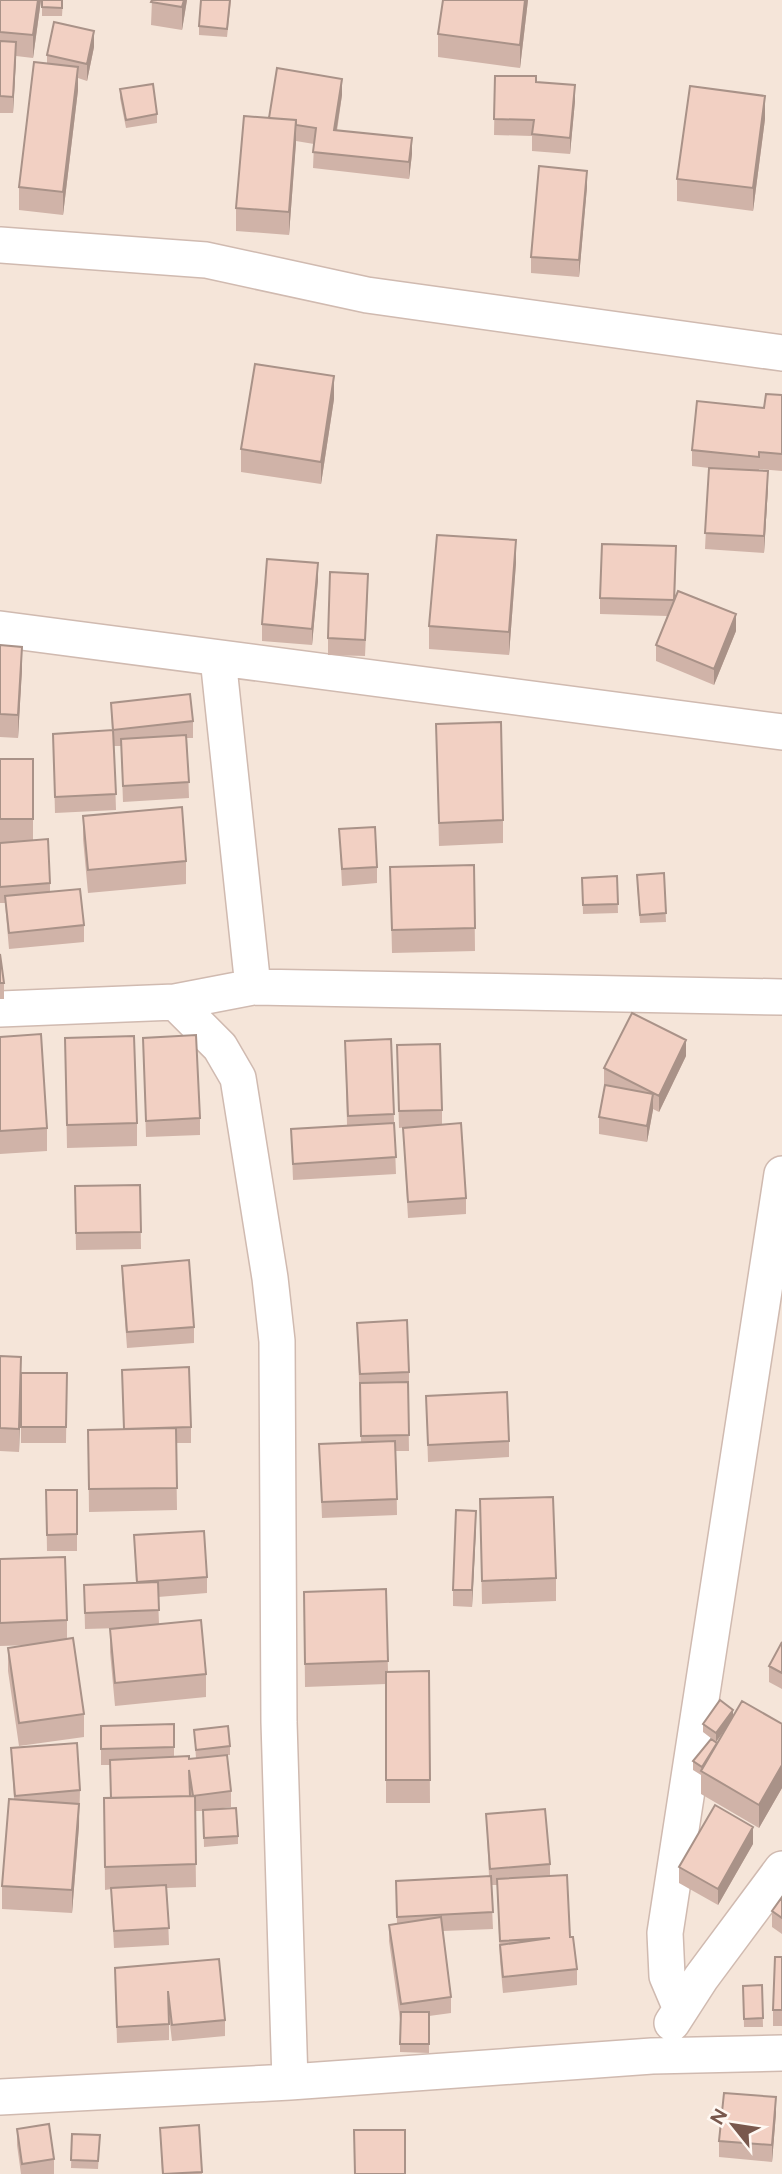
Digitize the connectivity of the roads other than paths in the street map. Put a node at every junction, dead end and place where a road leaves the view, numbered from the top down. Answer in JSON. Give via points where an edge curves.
{"nodes":[{"id":1,"x":0,"y":245,"type":"edge"},
{"id":2,"x":782,"y":353,"type":"edge"},
{"id":3,"x":0,"y":629,"type":"edge"},
{"id":4,"x":218,"y":658,"type":"junction"},
{"id":5,"x":782,"y":732,"type":"edge"},
{"id":6,"x":253,"y":987,"type":"junction"},
{"id":7,"x":782,"y":997,"type":"edge"},
{"id":8,"x":175,"y":1002,"type":"junction"},
{"id":9,"x":0,"y":1009,"type":"edge"},
{"id":10,"x":782,"y":1174,"type":"edge"},
{"id":11,"x":782,"y":1869,"type":"edge"},
{"id":12,"x":681,"y":2009,"type":"junction"},
{"id":13,"x":782,"y":2053,"type":"edge"},
{"id":14,"x":652,"y":2056,"type":"junction"},
{"id":15,"x":290,"y":2082,"type":"junction"},
{"id":16,"x":0,"y":2097,"type":"edge"}],
"edges":[{"from":1,"to":2,"type":"street","via":[[206,260],[367,295]]},
{"from":3,"to":4,"type":"street"},
{"from":4,"to":5,"type":"street"},
{"from":4,"to":6,"type":"street"},
{"from":6,"to":7,"type":"street"},
{"from":6,"to":8,"type":"street"},
{"from":8,"to":9,"type":"street"},
{"from":8,"to":15,"type":"street","via":[[220,1047],[238,1078],[272,1291],[277,1341],[279,1722]]},
{"from":10,"to":12,"type":"street","via":[[665,1933],[667,1976]]},
{"from":11,"to":12,"type":"street"},
{"from":12,"to":14,"type":"street"},
{"from":13,"to":14,"type":"street"},
{"from":14,"to":15,"type":"street"},
{"from":15,"to":16,"type":"street"}]}
